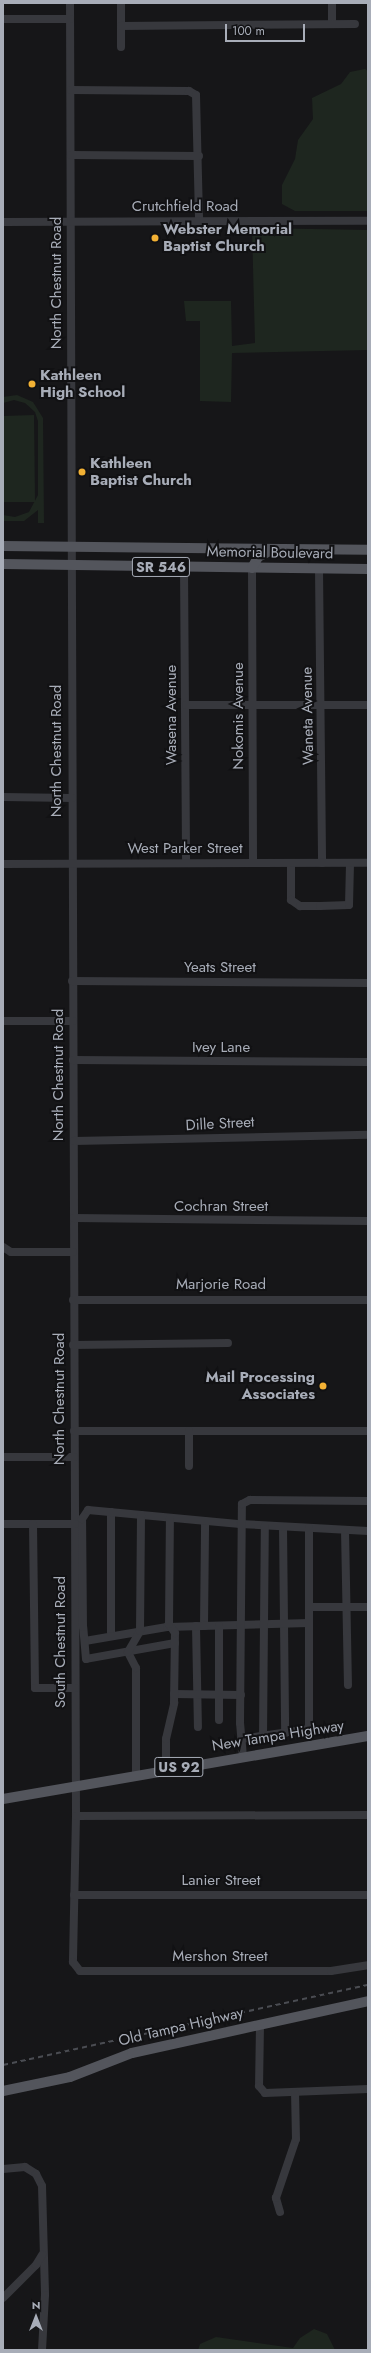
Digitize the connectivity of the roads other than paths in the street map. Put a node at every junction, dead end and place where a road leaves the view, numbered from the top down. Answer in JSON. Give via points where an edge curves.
{"nodes":[{"id":1,"x":70,"y":3,"type":"edge"},
{"id":2,"x":121,"y":3,"type":"edge"},
{"id":3,"x":332,"y":3,"type":"edge"},
{"id":4,"x":3,"y":19,"type":"edge"},
{"id":5,"x":70,"y":19,"type":"junction"},
{"id":6,"x":332,"y":24,"type":"junction"},
{"id":7,"x":355,"y":24,"type":"dead end"},
{"id":8,"x":121,"y":26,"type":"junction"},
{"id":9,"x":121,"y":46,"type":"dead end"},
{"id":10,"x":71,"y":90,"type":"junction"},
{"id":11,"x":71,"y":155,"type":"junction"},
{"id":12,"x":199,"y":156,"type":"junction"},
{"id":13,"x":71,"y":221,"type":"junction"},
{"id":14,"x":199,"y":221,"type":"junction"},
{"id":15,"x":368,"y":221,"type":"edge"},
{"id":16,"x":3,"y":222,"type":"edge"},
{"id":17,"x":3,"y":546,"type":"edge"},
{"id":18,"x":71,"y":547,"type":"junction"},
{"id":19,"x":271,"y":550,"type":"junction"},
{"id":20,"x":368,"y":550,"type":"edge"},
{"id":21,"x":3,"y":564,"type":"edge"},
{"id":22,"x":70,"y":565,"type":"junction"},
{"id":23,"x":184,"y":567,"type":"junction"},
{"id":24,"x":252,"y":568,"type":"junction"},
{"id":25,"x":319,"y":569,"type":"junction"},
{"id":26,"x":368,"y":569,"type":"edge"},
{"id":27,"x":186,"y":705,"type":"junction"},
{"id":28,"x":322,"y":705,"type":"junction"},
{"id":29,"x":368,"y":705,"type":"edge"},
{"id":30,"x":254,"y":706,"type":"junction"},
{"id":31,"x":3,"y":797,"type":"edge"},
{"id":32,"x":72,"y":798,"type":"junction"},
{"id":33,"x":186,"y":863,"type":"junction"},
{"id":34,"x":253,"y":863,"type":"junction"},
{"id":35,"x":290,"y":863,"type":"junction"},
{"id":36,"x":322,"y":863,"type":"junction"},
{"id":37,"x":350,"y":863,"type":"junction"},
{"id":38,"x":368,"y":863,"type":"edge"},
{"id":39,"x":3,"y":864,"type":"edge"},
{"id":40,"x":72,"y":864,"type":"junction"},
{"id":41,"x":72,"y":981,"type":"junction"},
{"id":42,"x":368,"y":983,"type":"edge"},
{"id":43,"x":3,"y":1021,"type":"edge"},
{"id":44,"x":73,"y":1021,"type":"junction"},
{"id":45,"x":73,"y":1060,"type":"junction"},
{"id":46,"x":368,"y":1062,"type":"edge"},
{"id":47,"x":368,"y":1134,"type":"edge"},
{"id":48,"x":74,"y":1141,"type":"junction"},
{"id":49,"x":74,"y":1218,"type":"junction"},
{"id":50,"x":368,"y":1222,"type":"edge"},
{"id":51,"x":3,"y":1247,"type":"edge"},
{"id":52,"x":73,"y":1252,"type":"junction"},
{"id":53,"x":73,"y":1300,"type":"junction"},
{"id":54,"x":368,"y":1300,"type":"edge"},
{"id":55,"x":228,"y":1343,"type":"dead end"},
{"id":56,"x":73,"y":1345,"type":"junction"},
{"id":57,"x":74,"y":1431,"type":"junction"},
{"id":58,"x":189,"y":1431,"type":"junction"},
{"id":59,"x":368,"y":1432,"type":"edge"},
{"id":60,"x":3,"y":1457,"type":"edge"},
{"id":61,"x":74,"y":1457,"type":"junction"},
{"id":62,"x":189,"y":1466,"type":"dead end"},
{"id":63,"x":75,"y":1498,"type":"joint"},
{"id":64,"x":368,"y":1501,"type":"edge"},
{"id":65,"x":112,"y":1512,"type":"junction"},
{"id":66,"x":140,"y":1515,"type":"junction"},
{"id":67,"x":170,"y":1518,"type":"junction"},
{"id":68,"x":205,"y":1522,"type":"junction"},
{"id":69,"x":3,"y":1524,"type":"edge"},
{"id":70,"x":33,"y":1524,"type":"junction"},
{"id":71,"x":75,"y":1524,"type":"junction"},
{"id":72,"x":240,"y":1524,"type":"junction"},
{"id":73,"x":265,"y":1526,"type":"junction"},
{"id":74,"x":283,"y":1527,"type":"junction"},
{"id":75,"x":309,"y":1528,"type":"junction"},
{"id":76,"x":345,"y":1530,"type":"junction"},
{"id":77,"x":368,"y":1531,"type":"edge"},
{"id":78,"x":309,"y":1607,"type":"junction"},
{"id":79,"x":345,"y":1607,"type":"junction"},
{"id":80,"x":368,"y":1607,"type":"edge"},
{"id":81,"x":284,"y":1623,"type":"junction"},
{"id":82,"x":309,"y":1623,"type":"junction"},
{"id":83,"x":263,"y":1624,"type":"junction"},
{"id":84,"x":240,"y":1625,"type":"junction"},
{"id":85,"x":200,"y":1626,"type":"junction"},
{"id":86,"x":219,"y":1626,"type":"junction"},
{"id":87,"x":172,"y":1627,"type":"junction"},
{"id":88,"x":140,"y":1631,"type":"junction"},
{"id":89,"x":111,"y":1636,"type":"junction"},
{"id":90,"x":85,"y":1641,"type":"junction"},
{"id":91,"x":175,"y":1643,"type":"junction"},
{"id":92,"x":128,"y":1652,"type":"junction"},
{"id":93,"x":348,"y":1685,"type":"dead end"},
{"id":94,"x":76,"y":1688,"type":"junction"},
{"id":95,"x":174,"y":1694,"type":"junction"},
{"id":96,"x":197,"y":1694,"type":"junction"},
{"id":97,"x":219,"y":1695,"type":"junction"},
{"id":98,"x":241,"y":1696,"type":"junction"},
{"id":99,"x":219,"y":1720,"type":"dead end"},
{"id":100,"x":198,"y":1727,"type":"dead end"},
{"id":101,"x":285,"y":1733,"type":"junction"},
{"id":102,"x":368,"y":1736,"type":"edge"},
{"id":103,"x":263,"y":1737,"type":"junction"},
{"id":104,"x":241,"y":1739,"type":"junction"},
{"id":105,"x":243,"y":1757,"type":"junction"},
{"id":106,"x":166,"y":1769,"type":"junction"},
{"id":107,"x":136,"y":1775,"type":"junction"},
{"id":108,"x":75,"y":1786,"type":"junction"},
{"id":109,"x":3,"y":1799,"type":"edge"},
{"id":110,"x":368,"y":1815,"type":"edge"},
{"id":111,"x":76,"y":1816,"type":"junction"},
{"id":112,"x":74,"y":1895,"type":"junction"},
{"id":113,"x":368,"y":1895,"type":"edge"},
{"id":114,"x":368,"y":1965,"type":"edge"},
{"id":115,"x":74,"y":1966,"type":"joint"},
{"id":116,"x":368,"y":2001,"type":"edge"},
{"id":117,"x":260,"y":2025,"type":"junction"},
{"id":118,"x":368,"y":2089,"type":"edge"},
{"id":119,"x":3,"y":2091,"type":"edge"},
{"id":120,"x":294,"y":2093,"type":"junction"},
{"id":121,"x":3,"y":2169,"type":"edge"},
{"id":122,"x":280,"y":2212,"type":"dead end"},
{"id":123,"x":42,"y":2255,"type":"junction"},
{"id":124,"x":3,"y":2298,"type":"edge"},
{"id":125,"x":42,"y":2350,"type":"edge"}],
"edges":[{"from":1,"to":5,"type":"street","name":"North Chestnut Road"},
{"from":2,"to":8,"type":"street"},
{"from":3,"to":6,"type":"street"},
{"from":4,"to":5,"type":"street"},
{"from":5,"to":10,"type":"street","name":"North Chestnut Road"},
{"from":6,"to":7,"type":"street"},
{"from":6,"to":8,"type":"street"},
{"from":8,"to":9,"type":"street"},
{"from":10,"to":11,"type":"street","name":"North Chestnut Road"},
{"from":10,"to":12,"type":"street","via":[[193,92],[199,100]]},
{"from":11,"to":12,"type":"street"},
{"from":11,"to":13,"type":"street","name":"North Chestnut Road"},
{"from":12,"to":14,"type":"street"},
{"from":13,"to":14,"type":"street","name":"Crutchfield Road"},
{"from":13,"to":16,"type":"street","name":"Crutchfield Road"},
{"from":13,"to":18,"type":"street","name":"North Chestnut Road"},
{"from":14,"to":15,"type":"street","name":"Crutchfield Road"},
{"from":17,"to":18,"type":"main road","name":"Memorial Boulevard","number":"SR 546"},
{"from":18,"to":19,"type":"main road","name":"Memorial Boulevard","number":"SR 546"},
{"from":18,"to":22,"type":"street","name":"North Chestnut Road"},
{"from":19,"to":20,"type":"main road","name":"Memorial Boulevard","number":"SR 546"},
{"from":19,"to":24,"type":"main road","via":[[258,557]]},
{"from":21,"to":22,"type":"main road","name":"Memorial Boulevard","number":"SR 546"},
{"from":22,"to":23,"type":"main road","name":"Memorial Boulevard","number":"SR 546"},
{"from":22,"to":32,"type":"street","name":"North Chestnut Road"},
{"from":23,"to":24,"type":"main road","name":"Memorial Boulevard","number":"SR 546"},
{"from":23,"to":27,"type":"street","name":"Wasena Avenue"},
{"from":24,"to":25,"type":"main road","name":"Memorial Boulevard","number":"SR 546"},
{"from":24,"to":30,"type":"street","name":"Nokomis Avenue"},
{"from":25,"to":26,"type":"main road","name":"Memorial Boulevard","number":"SR 546"},
{"from":25,"to":28,"type":"street","name":"Waneta Avenue"},
{"from":27,"to":30,"type":"street"},
{"from":27,"to":33,"type":"street","name":"Wasena Avenue"},
{"from":28,"to":29,"type":"street"},
{"from":28,"to":30,"type":"street"},
{"from":28,"to":36,"type":"street","name":"Waneta Avenue"},
{"from":30,"to":34,"type":"street","name":"Nokomis Avenue"},
{"from":31,"to":32,"type":"street"},
{"from":32,"to":40,"type":"street","name":"North Chestnut Road"},
{"from":33,"to":34,"type":"street","name":"West Parker Street"},
{"from":33,"to":40,"type":"street","name":"West Parker Street"},
{"from":34,"to":35,"type":"street","name":"West Parker Street"},
{"from":35,"to":36,"type":"street","name":"West Parker Street"},
{"from":35,"to":37,"type":"street","via":[[291,900],[300,906],[349,905]]},
{"from":36,"to":37,"type":"street","name":"West Parker Street"},
{"from":37,"to":38,"type":"street","name":"West Parker Street"},
{"from":39,"to":40,"type":"street","name":"West Parker Street"},
{"from":40,"to":41,"type":"street","name":"North Chestnut Road"},
{"from":41,"to":42,"type":"street","name":"Yeats Street"},
{"from":41,"to":44,"type":"street","name":"North Chestnut Road"},
{"from":43,"to":44,"type":"street"},
{"from":44,"to":45,"type":"street","name":"North Chestnut Road"},
{"from":45,"to":46,"type":"street","name":"Ivey Lane"},
{"from":45,"to":48,"type":"street","name":"North Chestnut Road"},
{"from":47,"to":48,"type":"street","name":"Dille Street"},
{"from":48,"to":49,"type":"street","name":"North Chestnut Road"},
{"from":49,"to":50,"type":"street","name":"Cochran Street"},
{"from":49,"to":52,"type":"street","name":"North Chestnut Road"},
{"from":51,"to":52,"type":"street","via":[[12,1252]]},
{"from":52,"to":53,"type":"street","name":"North Chestnut Road"},
{"from":53,"to":54,"type":"street","name":"Marjorie Road"},
{"from":53,"to":56,"type":"street","name":"North Chestnut Road"},
{"from":55,"to":56,"type":"street"},
{"from":56,"to":57,"type":"street","name":"North Chestnut Road"},
{"from":57,"to":58,"type":"street"},
{"from":57,"to":61,"type":"street","name":"North Chestnut Road"},
{"from":58,"to":59,"type":"street"},
{"from":58,"to":62,"type":"street"},
{"from":60,"to":61,"type":"street"},
{"from":61,"to":63,"type":"street","name":"North Chestnut Road"},
{"from":63,"to":71,"type":"street","name":"South Chestnut Road"},
{"from":64,"to":72,"type":"street","via":[[246,1500],[242,1504]]},
{"from":65,"to":66,"type":"street"},
{"from":65,"to":89,"type":"street"},
{"from":65,"to":90,"type":"street","via":[[86,1511],[82,1519]]},
{"from":66,"to":67,"type":"street"},
{"from":66,"to":88,"type":"street"},
{"from":67,"to":68,"type":"street"},
{"from":67,"to":87,"type":"street","via":[[168,1624]]},
{"from":68,"to":72,"type":"street"},
{"from":68,"to":85,"type":"street"},
{"from":69,"to":70,"type":"street"},
{"from":70,"to":71,"type":"street"},
{"from":70,"to":94,"type":"street","via":[[35,1688]]},
{"from":71,"to":94,"type":"street","name":"South Chestnut Road"},
{"from":72,"to":73,"type":"street"},
{"from":72,"to":84,"type":"street"},
{"from":73,"to":74,"type":"street"},
{"from":73,"to":83,"type":"street"},
{"from":74,"to":75,"type":"street"},
{"from":74,"to":81,"type":"street"},
{"from":75,"to":76,"type":"street"},
{"from":75,"to":78,"type":"street"},
{"from":76,"to":77,"type":"street"},
{"from":76,"to":79,"type":"street"},
{"from":78,"to":79,"type":"street"},
{"from":78,"to":82,"type":"street"},
{"from":79,"to":80,"type":"street"},
{"from":79,"to":93,"type":"street"},
{"from":81,"to":82,"type":"street"},
{"from":81,"to":83,"type":"street"},
{"from":81,"to":101,"type":"street"},
{"from":82,"to":101,"type":"street","via":[[309,1727]]},
{"from":83,"to":84,"type":"street"},
{"from":83,"to":103,"type":"street"},
{"from":84,"to":86,"type":"street"},
{"from":84,"to":98,"type":"street"},
{"from":85,"to":86,"type":"street"},
{"from":85,"to":87,"type":"street"},
{"from":85,"to":96,"type":"street"},
{"from":86,"to":97,"type":"street"},
{"from":87,"to":88,"type":"street"},
{"from":87,"to":91,"type":"street"},
{"from":88,"to":89,"type":"street"},
{"from":88,"to":92,"type":"street"},
{"from":89,"to":90,"type":"street"},
{"from":90,"to":92,"type":"street","via":[[86,1659]]},
{"from":91,"to":92,"type":"street"},
{"from":91,"to":95,"type":"street"},
{"from":92,"to":107,"type":"street","via":[[136,1668]]},
{"from":94,"to":108,"type":"street","name":"South Chestnut Road"},
{"from":95,"to":96,"type":"street"},
{"from":95,"to":106,"type":"street","via":[[166,1739]]},
{"from":96,"to":97,"type":"street"},
{"from":96,"to":100,"type":"street"},
{"from":97,"to":98,"type":"street"},
{"from":97,"to":99,"type":"street"},
{"from":98,"to":104,"type":"street"},
{"from":101,"to":103,"type":"street"},
{"from":102,"to":105,"type":"main road","name":"New Tampa Highway","number":"US 92"},
{"from":103,"to":104,"type":"street"},
{"from":104,"to":105,"type":"street"},
{"from":105,"to":106,"type":"main road","name":"New Tampa Highway","number":"US 92"},
{"from":106,"to":107,"type":"main road","name":"New Tampa Highway","number":"US 92"},
{"from":107,"to":108,"type":"main road","name":"New Tampa Highway","number":"US 92"},
{"from":108,"to":109,"type":"main road","name":"New Tampa Highway","number":"US 92"},
{"from":108,"to":111,"type":"street","name":"South Chestnut Road"},
{"from":110,"to":111,"type":"street"},
{"from":111,"to":112,"type":"street","name":"South Chestnut Road"},
{"from":112,"to":113,"type":"street","name":"Lanier Street"},
{"from":112,"to":115,"type":"street","name":"South Chestnut Road"},
{"from":114,"to":115,"type":"street","name":"Mershon Street","via":[[306,1972],[80,1971]]},
{"from":116,"to":117,"type":"main road","name":"Old Tampa Highway"},
{"from":117,"to":119,"type":"main road","name":"Old Tampa Highway","via":[[132,2053],[70,2077]]},
{"from":117,"to":120,"type":"street","via":[[259,2086],[269,2094]]},
{"from":118,"to":120,"type":"street"},
{"from":120,"to":122,"type":"street","via":[[296,2139],[276,2198]]},
{"from":121,"to":123,"type":"street","via":[[25,2167],[40,2180],[44,2210]]},
{"from":123,"to":124,"type":"street"},
{"from":123,"to":125,"type":"street","via":[[45,2295]]}]}
